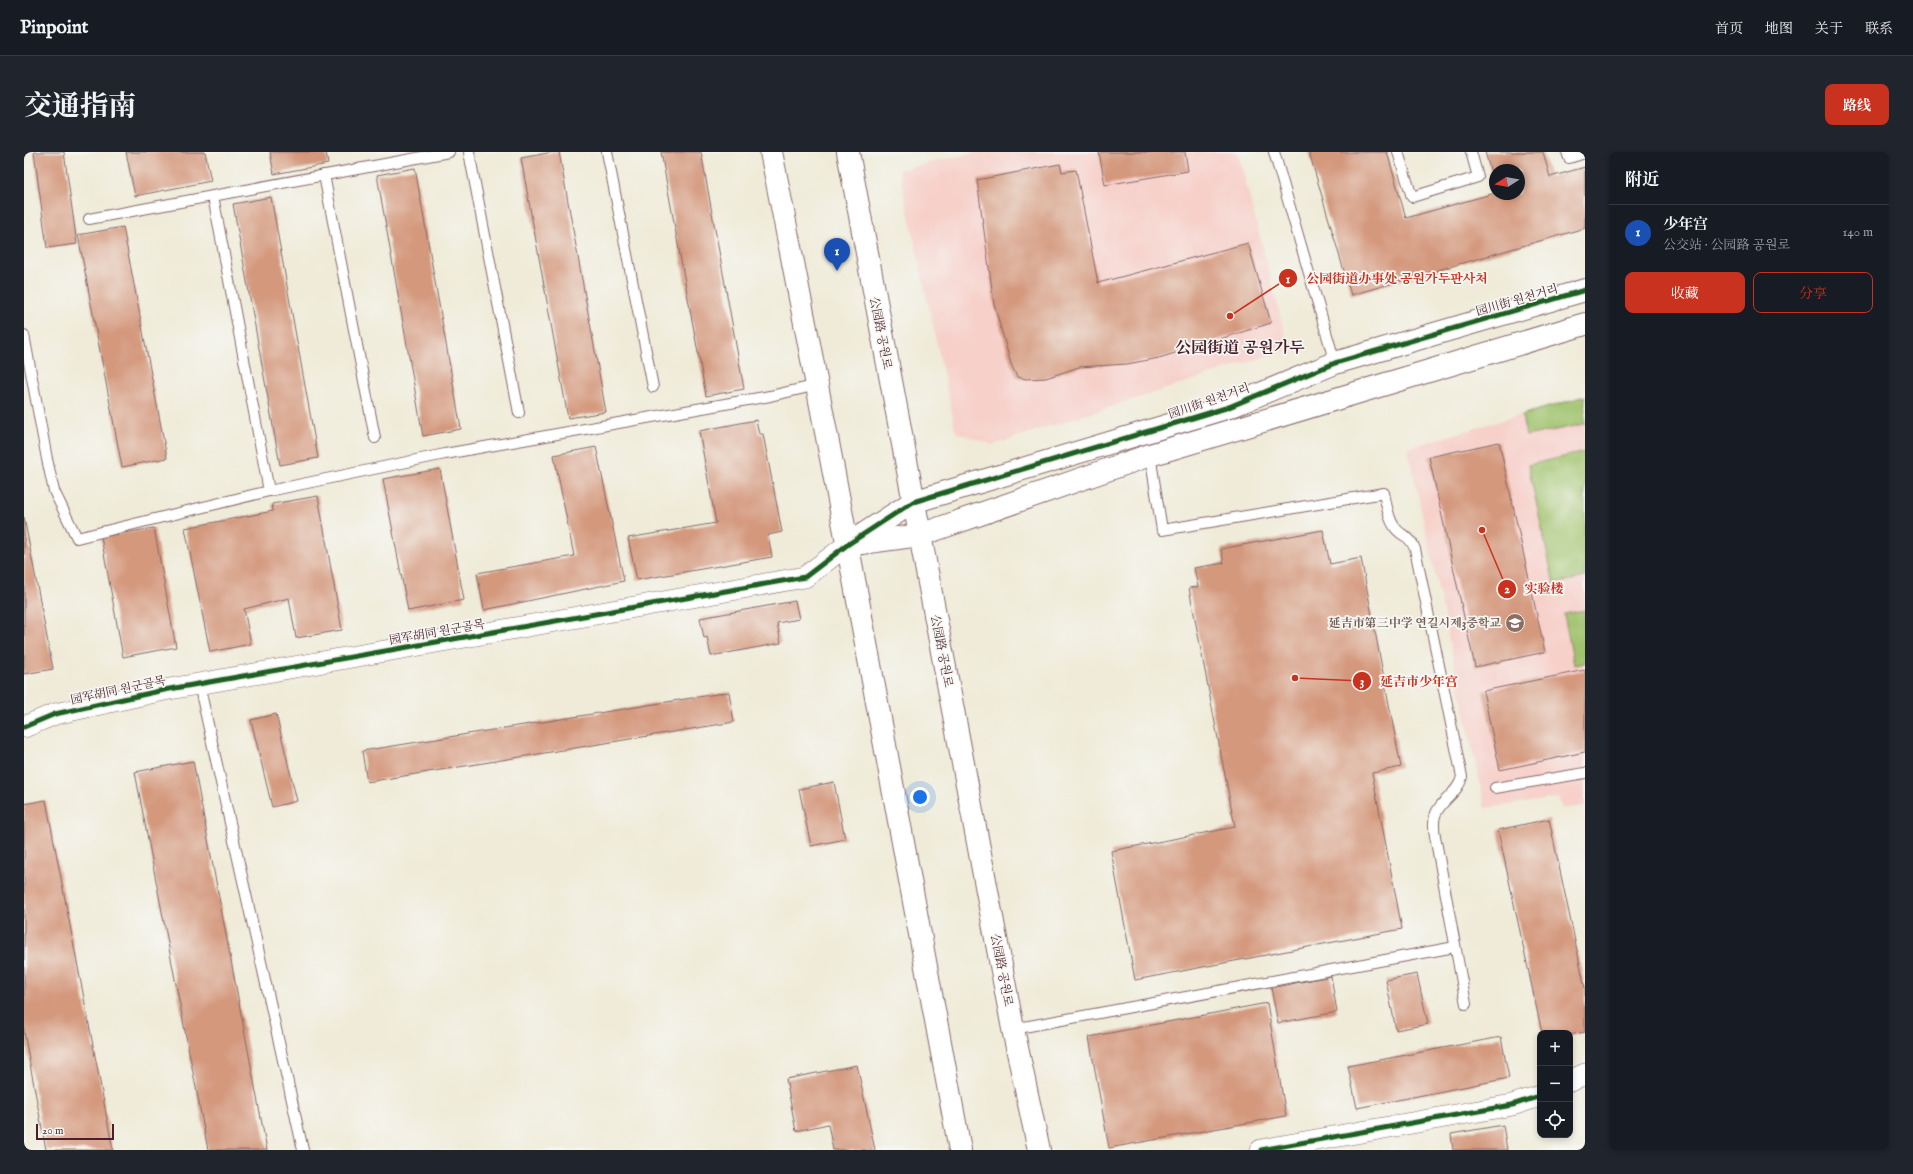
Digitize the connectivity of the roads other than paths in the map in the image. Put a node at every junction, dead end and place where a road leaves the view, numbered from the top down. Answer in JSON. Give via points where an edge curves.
{"nodes":[{"id":1,"x":449,"y":152,"type":"edge"},
{"id":2,"x":469,"y":152,"type":"edge"},
{"id":3,"x":607,"y":152,"type":"edge"},
{"id":4,"x":771,"y":152,"type":"edge"},
{"id":5,"x":848,"y":152,"type":"edge"},
{"id":6,"x":1274,"y":152,"type":"edge"},
{"id":7,"x":1398,"y":152,"type":"edge"},
{"id":8,"x":1470,"y":152,"type":"edge"},
{"id":9,"x":1567,"y":152,"type":"edge"},
{"id":10,"x":1585,"y":153,"type":"edge"},
{"id":11,"x":324,"y":175,"type":"junction"},
{"id":12,"x":213,"y":196,"type":"junction"},
{"id":13,"x":89,"y":219,"type":"dead end"},
{"id":14,"x":1585,"y":290,"type":"edge"},
{"id":15,"x":1585,"y":324,"type":"edge"},
{"id":16,"x":24,"y":336,"type":"edge"},
{"id":17,"x":1335,"y":363,"type":"junction"},
{"id":18,"x":818,"y":385,"type":"junction"},
{"id":19,"x":653,"y":387,"type":"dead end"},
{"id":20,"x":519,"y":413,"type":"dead end"},
{"id":21,"x":375,"y":438,"type":"dead end"},
{"id":22,"x":1150,"y":455,"type":"junction"},
{"id":23,"x":268,"y":491,"type":"junction"},
{"id":24,"x":913,"y":502,"type":"junction"},
{"id":25,"x":920,"y":535,"type":"junction"},
{"id":26,"x":847,"y":545,"type":"junction"},
{"id":27,"x":200,"y":684,"type":"junction"},
{"id":28,"x":24,"y":727,"type":"edge"},
{"id":29,"x":1585,"y":773,"type":"edge"},
{"id":30,"x":1495,"y":788,"type":"dead end"},
{"id":31,"x":1455,"y":947,"type":"junction"},
{"id":32,"x":1466,"y":1004,"type":"dead end"},
{"id":33,"x":1013,"y":1029,"type":"junction"},
{"id":34,"x":1585,"y":1074,"type":"edge"},
{"id":35,"x":1573,"y":1080,"type":"edge"},
{"id":36,"x":1537,"y":1097,"type":"edge"},
{"id":37,"x":303,"y":1150,"type":"edge"},
{"id":38,"x":960,"y":1150,"type":"edge"},
{"id":39,"x":1039,"y":1150,"type":"edge"},
{"id":40,"x":1261,"y":1150,"type":"edge"}],
"edges":[{"from":1,"to":11,"type":"lane"},
{"from":2,"to":20,"type":"lane"},
{"from":3,"to":19,"type":"lane"},
{"from":4,"to":18,"type":"main road"},
{"from":5,"to":24,"type":"main road","name":"公园路 공원로"},
{"from":6,"to":17,"type":"lane"},
{"from":7,"to":8,"type":"lane","via":[[1412,198],[1478,177]]},
{"from":9,"to":10,"type":"lane","via":[[1569,158]]},
{"from":11,"to":12,"type":"lane"},
{"from":11,"to":21,"type":"lane"},
{"from":12,"to":13,"type":"lane"},
{"from":12,"to":23,"type":"lane"},
{"from":14,"to":17,"type":"main road","name":"园川街 원천거리"},
{"from":15,"to":22,"type":"main road"},
{"from":16,"to":23,"type":"lane","via":[[54,491],[77,538]]},
{"from":17,"to":24,"type":"main road","name":"园川街 원천거리","via":[[1229,407]]},
{"from":18,"to":23,"type":"lane","via":[[770,396],[445,454]]},
{"from":18,"to":26,"type":"main road"},
{"from":22,"to":25,"type":"main road"},
{"from":22,"to":31,"type":"lane","via":[[1162,530],[1384,493],[1392,525],[1411,540],[1415,549],[1462,778],[1460,785],[1435,815],[1434,822]]},
{"from":24,"to":25,"type":"main road","name":"公园路 공원로"},
{"from":24,"to":26,"type":"main road","name":"园川街 원천거리"},
{"from":25,"to":26,"type":"main road"},
{"from":25,"to":33,"type":"main road","name":"公园路 공원로"},
{"from":26,"to":27,"type":"street","name":"园军胡同 원군골목","via":[[805,577]]},
{"from":26,"to":38,"type":"main road"},
{"from":27,"to":28,"type":"street","name":"园军胡同 원군골목","via":[[55,714]]},
{"from":27,"to":37,"type":"lane"},
{"from":29,"to":30,"type":"lane"},
{"from":31,"to":32,"type":"lane"},
{"from":31,"to":33,"type":"lane"},
{"from":33,"to":39,"type":"main road","name":"公园路 공원로"},
{"from":34,"to":35,"type":"street"},
{"from":36,"to":40,"type":"street","via":[[1512,1105]]}]}
